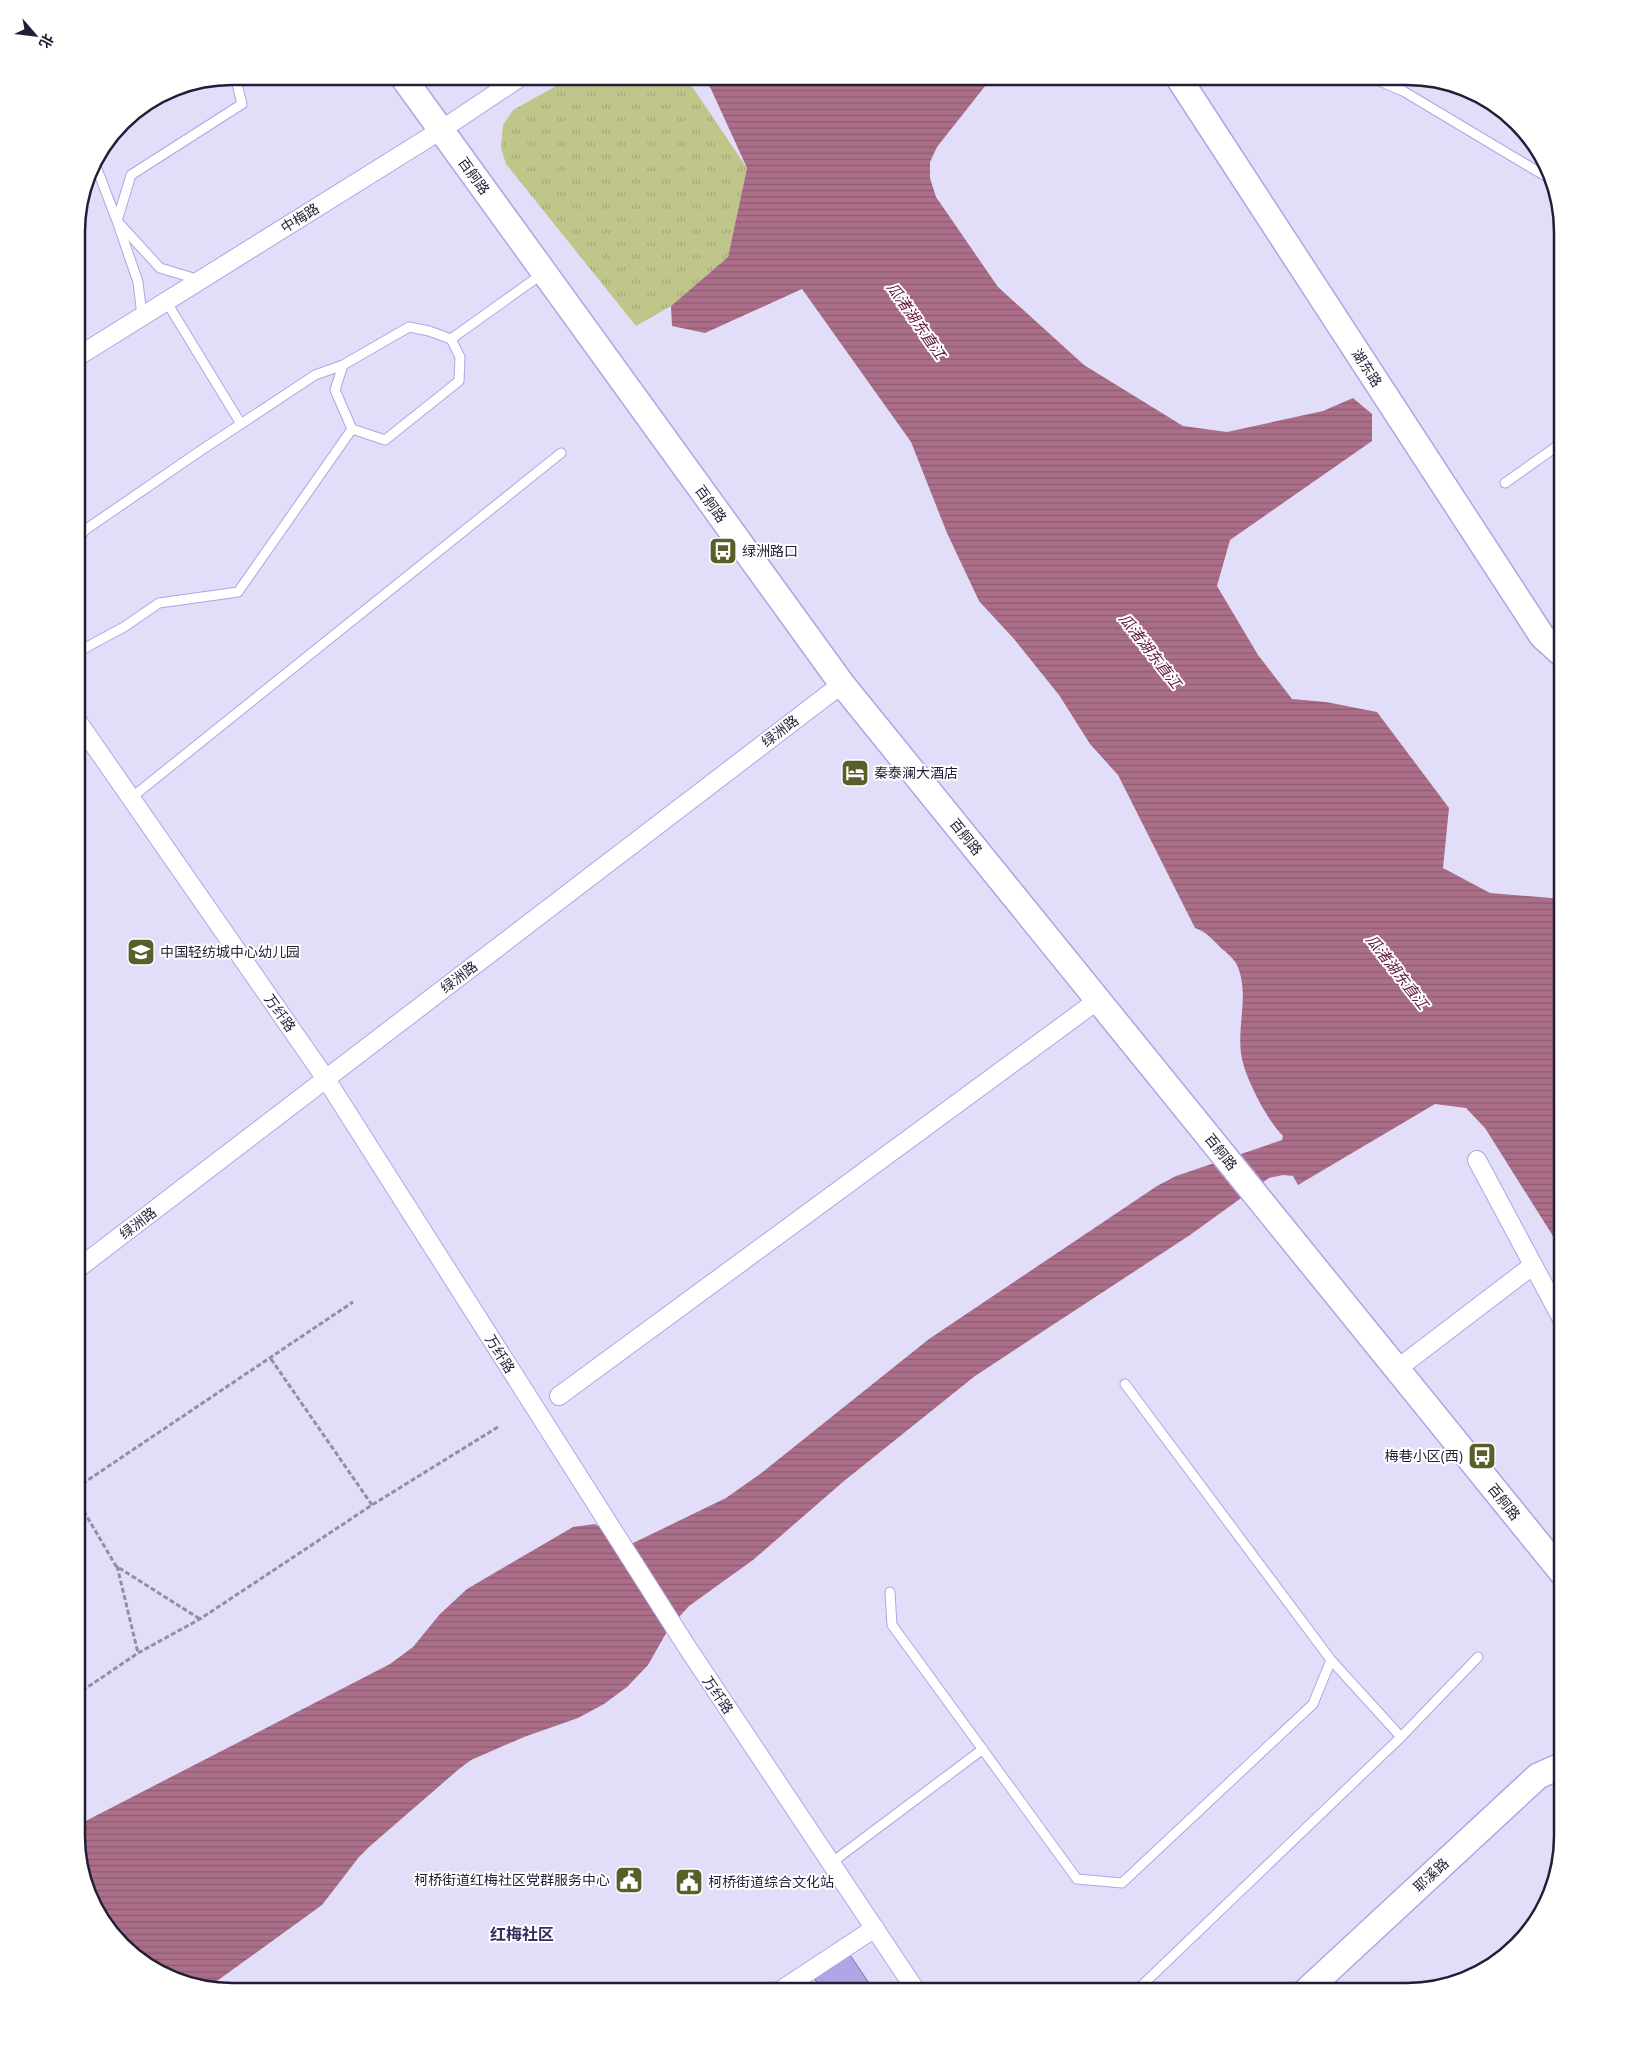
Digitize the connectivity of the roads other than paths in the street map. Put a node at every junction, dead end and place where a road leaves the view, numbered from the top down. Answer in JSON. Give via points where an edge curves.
{"nodes":[{"id":1,"x":237,"y":85,"type":"edge"},
{"id":2,"x":408,"y":85,"type":"edge"},
{"id":3,"x":508,"y":85,"type":"edge"},
{"id":4,"x":1184,"y":85,"type":"edge"},
{"id":5,"x":1389,"y":85,"type":"edge"},
{"id":6,"x":441,"y":130,"type":"junction"},
{"id":7,"x":98,"y":171,"type":"edge"},
{"id":8,"x":1542,"y":174,"type":"edge"},
{"id":9,"x":117,"y":221,"type":"junction"},
{"id":10,"x":544,"y":273,"type":"junction"},
{"id":11,"x":200,"y":280,"type":"junction"},
{"id":12,"x":166,"y":301,"type":"junction"},
{"id":13,"x":142,"y":316,"type":"junction"},
{"id":14,"x":450,"y":339,"type":"junction"},
{"id":15,"x":85,"y":352,"type":"edge"},
{"id":16,"x":343,"y":365,"type":"junction"},
{"id":17,"x":241,"y":424,"type":"junction"},
{"id":18,"x":352,"y":428,"type":"junction"},
{"id":19,"x":1554,"y":448,"type":"edge"},
{"id":20,"x":560,"y":453,"type":"dead end"},
{"id":21,"x":1505,"y":483,"type":"dead end"},
{"id":22,"x":85,"y":530,"type":"edge"},
{"id":23,"x":1554,"y":647,"type":"edge"},
{"id":24,"x":85,"y":648,"type":"edge"},
{"id":25,"x":842,"y":684,"type":"junction"},
{"id":26,"x":85,"y":732,"type":"edge"},
{"id":27,"x":131,"y":798,"type":"junction"},
{"id":28,"x":1098,"y":1000,"type":"junction"},
{"id":29,"x":326,"y":1079,"type":"junction"},
{"id":30,"x":1476,"y":1160,"type":"dead end"},
{"id":31,"x":85,"y":1263,"type":"edge"},
{"id":32,"x":1532,"y":1266,"type":"junction"},
{"id":33,"x":1554,"y":1305,"type":"edge"},
{"id":34,"x":1397,"y":1369,"type":"junction"},
{"id":35,"x":1125,"y":1384,"type":"dead end"},
{"id":36,"x":559,"y":1396,"type":"dead end"},
{"id":37,"x":1554,"y":1563,"type":"edge"},
{"id":38,"x":890,"y":1592,"type":"dead end"},
{"id":39,"x":1478,"y":1656,"type":"dead end"},
{"id":40,"x":1331,"y":1660,"type":"junction"},
{"id":41,"x":1401,"y":1737,"type":"junction"},
{"id":42,"x":983,"y":1749,"type":"junction"},
{"id":43,"x":1554,"y":1769,"type":"edge"},
{"id":44,"x":831,"y":1862,"type":"junction"},
{"id":45,"x":874,"y":1928,"type":"junction"},
{"id":46,"x":792,"y":1983,"type":"edge"},
{"id":47,"x":912,"y":1983,"type":"edge"},
{"id":48,"x":1144,"y":1983,"type":"edge"},
{"id":49,"x":1315,"y":1983,"type":"edge"}],
"edges":[{"from":1,"to":9,"type":"lane","via":[[242,104],[131,176]]},
{"from":2,"to":6,"type":"street","name":"百舸路"},
{"from":3,"to":6,"type":"street","name":"中梅路"},
{"from":4,"to":23,"type":"street","name":"湖东路","via":[[1542,636]]},
{"from":5,"to":8,"type":"lane"},
{"from":6,"to":10,"type":"street","name":"百舸路"},
{"from":6,"to":11,"type":"street","name":"中梅路"},
{"from":7,"to":9,"type":"lane"},
{"from":9,"to":11,"type":"lane","via":[[160,268]]},
{"from":9,"to":13,"type":"lane","via":[[138,282]]},
{"from":10,"to":14,"type":"lane"},
{"from":10,"to":25,"type":"street","name":"百舸路"},
{"from":11,"to":12,"type":"street","name":"中梅路"},
{"from":12,"to":13,"type":"street","name":"中梅路"},
{"from":12,"to":17,"type":"lane"},
{"from":13,"to":15,"type":"street","name":"中梅路"},
{"from":14,"to":16,"type":"lane","via":[[409,327]]},
{"from":14,"to":18,"type":"lane","via":[[460,357],[459,381],[385,440]]},
{"from":16,"to":17,"type":"lane","via":[[315,375]]},
{"from":16,"to":18,"type":"lane","via":[[335,390]]},
{"from":17,"to":22,"type":"lane"},
{"from":18,"to":24,"type":"lane","via":[[238,592],[159,603]]},
{"from":19,"to":21,"type":"lane"},
{"from":20,"to":27,"type":"lane"},
{"from":25,"to":28,"type":"street","name":"百舸路"},
{"from":25,"to":29,"type":"street","name":"绿洲路"},
{"from":26,"to":27,"type":"street","name":"万纤路"},
{"from":27,"to":29,"type":"street","name":"万纤路"},
{"from":28,"to":34,"type":"street","name":"百舸路"},
{"from":28,"to":36,"type":"street"},
{"from":29,"to":31,"type":"street","name":"绿洲路"},
{"from":29,"to":44,"type":"street","name":"万纤路","via":[[603,1518]]},
{"from":30,"to":32,"type":"street"},
{"from":32,"to":33,"type":"street"},
{"from":32,"to":34,"type":"street"},
{"from":34,"to":37,"type":"street","name":"百舸路"},
{"from":35,"to":40,"type":"lane"},
{"from":38,"to":42,"type":"lane","via":[[892,1624]]},
{"from":39,"to":41,"type":"lane"},
{"from":40,"to":41,"type":"lane"},
{"from":40,"to":42,"type":"lane","via":[[1313,1704],[1122,1883],[1077,1879]]},
{"from":41,"to":48,"type":"lane"},
{"from":42,"to":44,"type":"lane"},
{"from":43,"to":49,"type":"street","name":"耶溪路","via":[[1538,1776]]},
{"from":44,"to":45,"type":"street","name":"万纤路"},
{"from":45,"to":46,"type":"street"},
{"from":45,"to":47,"type":"street","name":"万纤路"}]}
